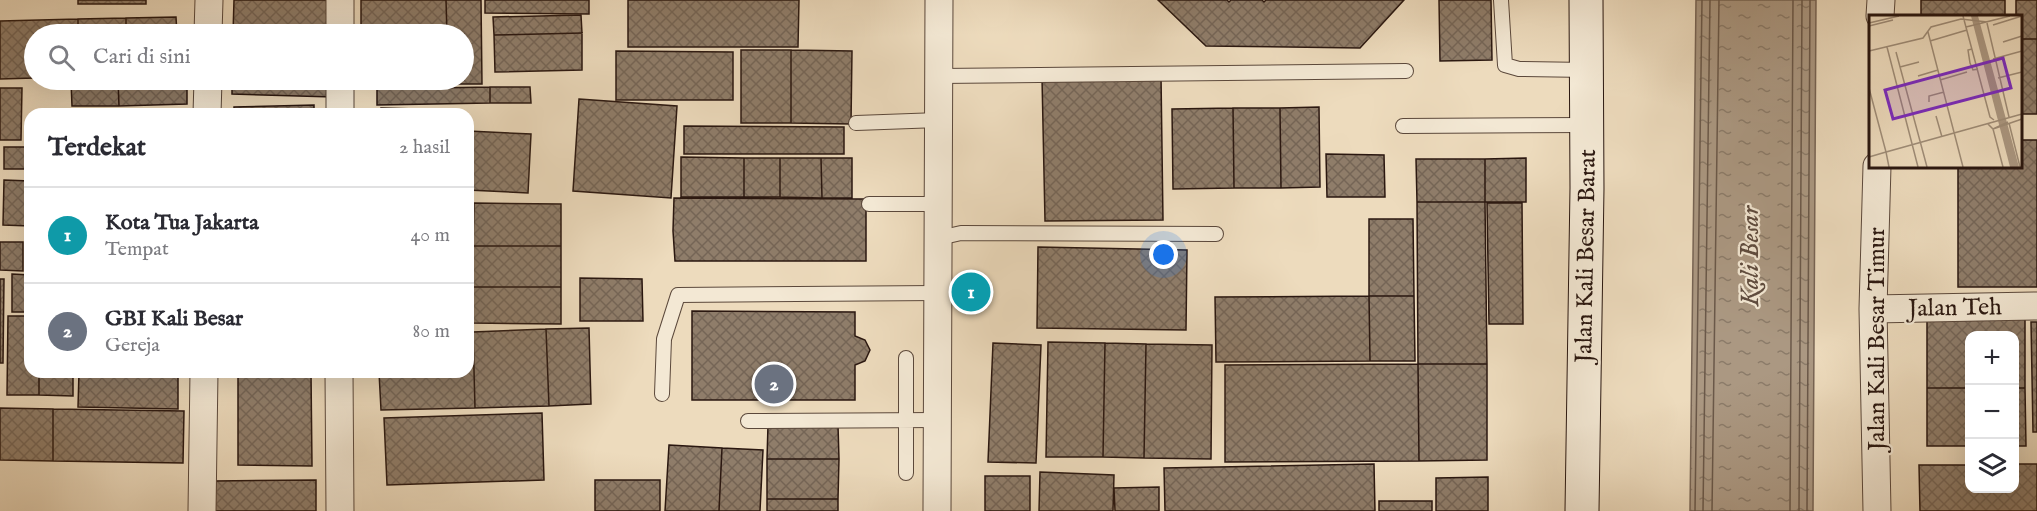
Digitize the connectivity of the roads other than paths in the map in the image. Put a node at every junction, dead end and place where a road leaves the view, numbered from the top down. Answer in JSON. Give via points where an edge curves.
{"nodes":[{"id":1,"x":209,"y":0,"type":"edge"},
{"id":2,"x":340,"y":0,"type":"edge"},
{"id":3,"x":939,"y":0,"type":"edge"},
{"id":4,"x":1502,"y":0,"type":"edge"},
{"id":5,"x":1586,"y":0,"type":"edge"},
{"id":6,"x":1881,"y":0,"type":"edge"},
{"id":7,"x":1880,"y":15,"type":"edge"},
{"id":8,"x":208,"y":24,"type":"edge"},
{"id":9,"x":340,"y":24,"type":"edge"},
{"id":10,"x":1587,"y":70,"type":"junction"},
{"id":11,"x":1406,"y":71,"type":"dead end"},
{"id":12,"x":939,"y":76,"type":"junction"},
{"id":13,"x":208,"y":90,"type":"edge"},
{"id":14,"x":340,"y":90,"type":"edge"},
{"id":15,"x":207,"y":108,"type":"edge"},
{"id":16,"x":340,"y":108,"type":"edge"},
{"id":17,"x":939,"y":120,"type":"junction"},
{"id":18,"x":855,"y":123,"type":"dead end"},
{"id":19,"x":1587,"y":125,"type":"junction"},
{"id":20,"x":1403,"y":126,"type":"dead end"},
{"id":21,"x":1877,"y":168,"type":"edge"},
{"id":22,"x":869,"y":204,"type":"dead end"},
{"id":23,"x":939,"y":204,"type":"junction"},
{"id":24,"x":1216,"y":234,"type":"dead end"},
{"id":25,"x":939,"y":238,"type":"junction"},
{"id":26,"x":938,"y":293,"type":"junction"},
{"id":27,"x":2037,"y":306,"type":"edge"},
{"id":28,"x":1873,"y":309,"type":"junction"},
{"id":29,"x":906,"y":358,"type":"dead end"},
{"id":30,"x":204,"y":378,"type":"edge"},
{"id":31,"x":339,"y":378,"type":"edge"},
{"id":32,"x":662,"y":394,"type":"dead end"},
{"id":33,"x":905,"y":420,"type":"junction"},
{"id":34,"x":937,"y":420,"type":"junction"},
{"id":35,"x":748,"y":421,"type":"dead end"},
{"id":36,"x":906,"y":473,"type":"dead end"},
{"id":37,"x":202,"y":511,"type":"edge"},
{"id":38,"x":340,"y":511,"type":"edge"},
{"id":39,"x":937,"y":511,"type":"edge"},
{"id":40,"x":1582,"y":511,"type":"edge"},
{"id":41,"x":1877,"y":511,"type":"edge"}],
"edges":[{"from":1,"to":8,"type":"street"},
{"from":2,"to":9,"type":"street"},
{"from":3,"to":12,"type":"street"},
{"from":4,"to":10,"type":"lane","via":[[1505,65],[1519,69]]},
{"from":5,"to":10,"type":"street","name":"Jalan Kali Besar Barat"},
{"from":6,"to":7,"type":"street"},
{"from":10,"to":19,"type":"street","name":"Jalan Kali Besar Barat"},
{"from":11,"to":12,"type":"lane"},
{"from":12,"to":17,"type":"street"},
{"from":13,"to":15,"type":"street"},
{"from":14,"to":16,"type":"street"},
{"from":17,"to":18,"type":"lane"},
{"from":17,"to":23,"type":"street"},
{"from":19,"to":20,"type":"lane"},
{"from":19,"to":40,"type":"street","name":"Jalan Kali Besar Barat"},
{"from":21,"to":28,"type":"street","name":"Jalan Kali Besar Timur"},
{"from":22,"to":23,"type":"lane"},
{"from":23,"to":25,"type":"street"},
{"from":24,"to":25,"type":"lane","via":[[961,233]]},
{"from":25,"to":26,"type":"street"},
{"from":26,"to":32,"type":"lane","via":[[678,295],[664,339]]},
{"from":26,"to":34,"type":"street"},
{"from":27,"to":28,"type":"street","name":"Jalan Teh"},
{"from":28,"to":41,"type":"street","name":"Jalan Kali Besar Timur"},
{"from":29,"to":33,"type":"lane"},
{"from":30,"to":37,"type":"street"},
{"from":31,"to":38,"type":"street"},
{"from":33,"to":34,"type":"lane"},
{"from":33,"to":35,"type":"lane"},
{"from":33,"to":36,"type":"lane"},
{"from":34,"to":39,"type":"street"}]}
